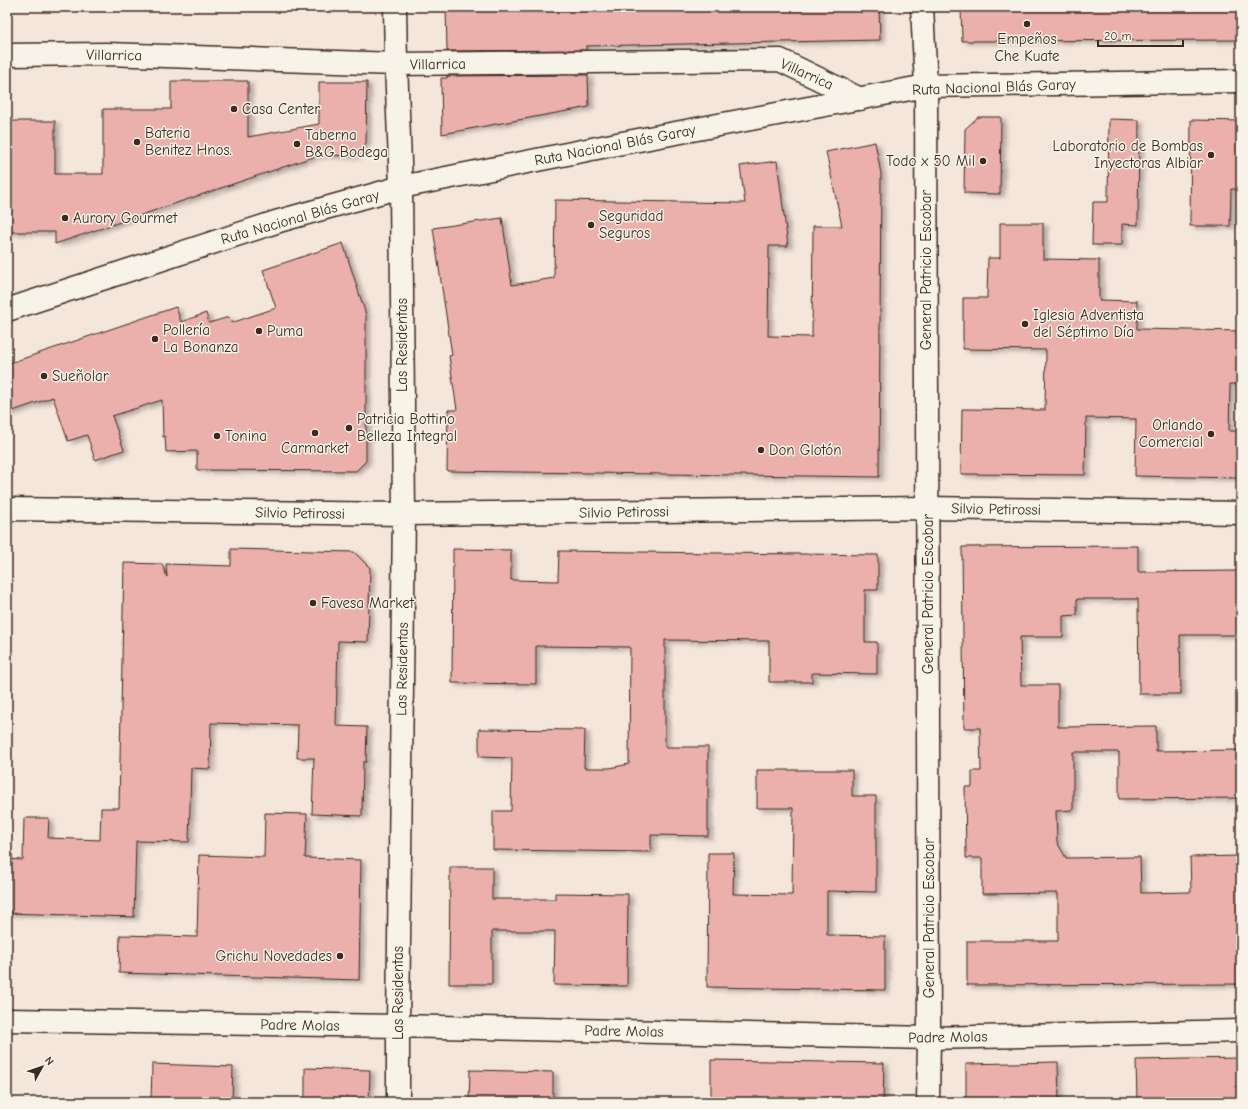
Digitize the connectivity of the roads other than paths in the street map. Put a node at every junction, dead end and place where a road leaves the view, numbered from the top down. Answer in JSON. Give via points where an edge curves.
{"nodes":[{"id":1,"x":395,"y":7,"type":"edge"},
{"id":2,"x":922,"y":7,"type":"edge"},
{"id":3,"x":7,"y":55,"type":"edge"},
{"id":4,"x":396,"y":64,"type":"junction"},
{"id":5,"x":1241,"y":81,"type":"edge"},
{"id":6,"x":926,"y":86,"type":"junction"},
{"id":7,"x":860,"y":99,"type":"junction"},
{"id":8,"x":401,"y":187,"type":"junction"},
{"id":9,"x":7,"y":310,"type":"edge"},
{"id":10,"x":928,"y":508,"type":"junction"},
{"id":11,"x":7,"y":509,"type":"edge"},
{"id":12,"x":1241,"y":513,"type":"edge"},
{"id":13,"x":404,"y":514,"type":"junction"},
{"id":14,"x":7,"y":1020,"type":"edge"},
{"id":15,"x":398,"y":1026,"type":"junction"},
{"id":16,"x":1241,"y":1031,"type":"edge"},
{"id":17,"x":929,"y":1038,"type":"junction"},
{"id":18,"x":398,"y":1102,"type":"edge"},
{"id":19,"x":928,"y":1102,"type":"edge"}],
"edges":[{"from":1,"to":4,"type":"main road","name":"Las Residentas"},
{"from":2,"to":6,"type":"main road","name":"General Patricio Escobar"},
{"from":3,"to":4,"type":"main road","name":"Villarrica","via":[[106,54]]},
{"from":4,"to":7,"type":"main road","name":"Villarrica","via":[[780,60]]},
{"from":4,"to":8,"type":"main road","name":"Las Residentas"},
{"from":5,"to":6,"type":"main road","name":"Ruta Nacional Blás Garay"},
{"from":6,"to":7,"type":"main road","name":"Ruta Nacional Blás Garay"},
{"from":6,"to":10,"type":"main road","name":"General Patricio Escobar"},
{"from":7,"to":8,"type":"main road","name":"Ruta Nacional Blás Garay"},
{"from":8,"to":9,"type":"main road","name":"Ruta Nacional Blás Garay","via":[[279,221]]},
{"from":8,"to":13,"type":"main road","name":"Las Residentas"},
{"from":10,"to":12,"type":"main road","name":"Silvio Petirossi"},
{"from":10,"to":13,"type":"main road","name":"Silvio Petirossi"},
{"from":10,"to":17,"type":"main road","name":"General Patricio Escobar"},
{"from":11,"to":13,"type":"main road","name":"Silvio Petirossi"},
{"from":13,"to":15,"type":"main road","name":"Las Residentas"},
{"from":14,"to":15,"type":"main road","name":"Padre Molas"},
{"from":15,"to":17,"type":"main road","name":"Padre Molas"},
{"from":15,"to":18,"type":"main road","name":"Las Residentas"},
{"from":16,"to":17,"type":"main road","name":"Padre Molas"},
{"from":17,"to":19,"type":"main road","name":"General Patricio Escobar"}]}
